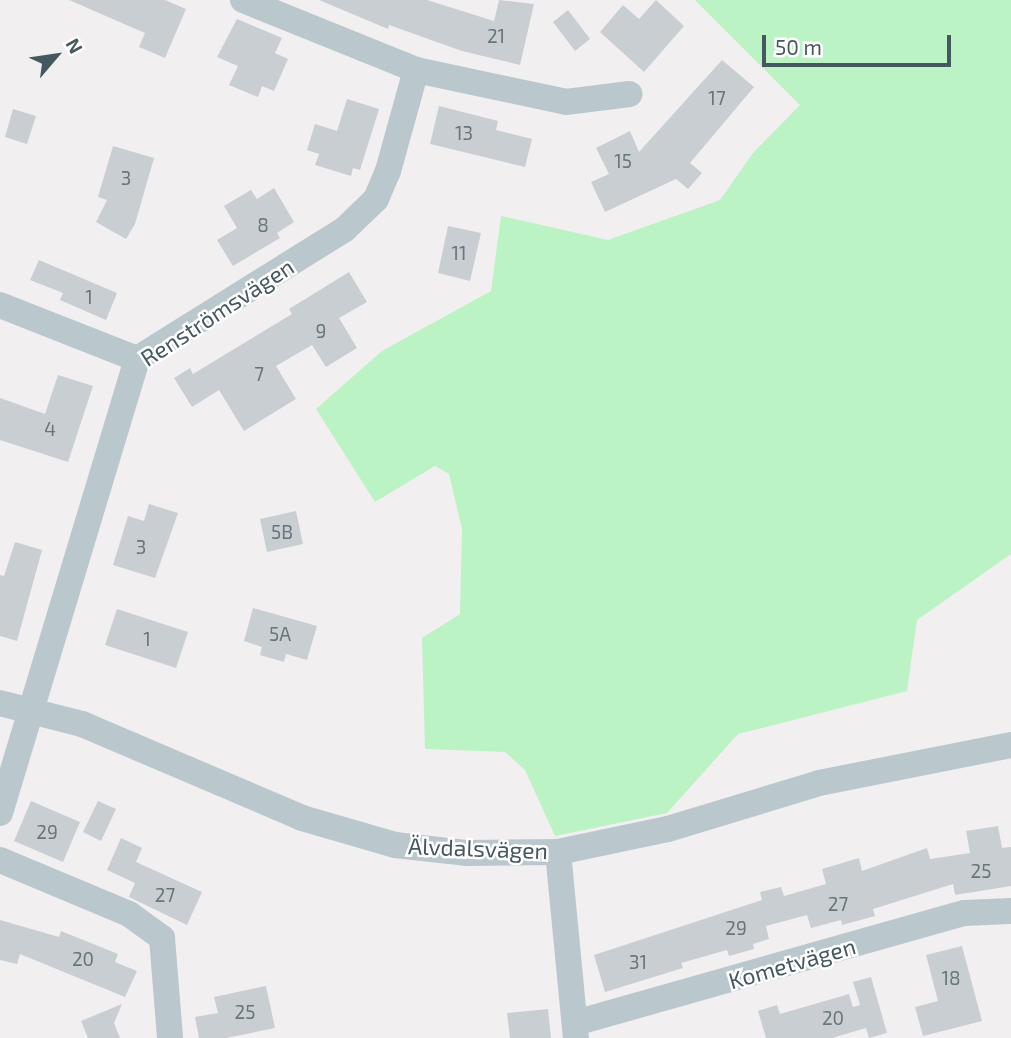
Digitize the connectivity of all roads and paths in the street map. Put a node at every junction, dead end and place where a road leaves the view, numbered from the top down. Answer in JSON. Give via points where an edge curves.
{"nodes":[{"id":1,"x":243,"y":0,"type":"edge"},
{"id":2,"x":416,"y":70,"type":"junction"},
{"id":3,"x":629,"y":94,"type":"dead end"},
{"id":4,"x":0,"y":305,"type":"edge"},
{"id":5,"x":137,"y":359,"type":"junction"},
{"id":6,"x":0,"y":703,"type":"edge"},
{"id":7,"x":32,"y":709,"type":"junction"},
{"id":8,"x":1011,"y":745,"type":"edge"},
{"id":9,"x":0,"y":813,"type":"edge"},
{"id":10,"x":558,"y":852,"type":"junction"},
{"id":11,"x":0,"y":860,"type":"edge"},
{"id":12,"x":1011,"y":911,"type":"edge"},
{"id":13,"x":575,"y":1030,"type":"edge"},
{"id":14,"x":170,"y":1038,"type":"edge"}],
"edges":[{"from":1,"to":2,"type":"street"},
{"from":2,"to":3,"type":"street","via":[[566,102]]},
{"from":2,"to":5,"type":"street","name":"Renströmsvägen","via":[[376,199],[345,229]]},
{"from":4,"to":5,"type":"street"},
{"from":5,"to":7,"type":"street","name":"Renströmsvägen"},
{"from":6,"to":7,"type":"street","name":"Älvdalsvägen"},
{"from":7,"to":9,"type":"street","name":"Renströmsvägen"},
{"from":7,"to":10,"type":"street","name":"Älvdalsvägen","via":[[82,724],[302,818],[395,845],[466,853]]},
{"from":8,"to":10,"type":"street","name":"Älvdalsvägen","via":[[819,783],[668,830]]},
{"from":10,"to":13,"type":"street","name":"Kometvägen"},
{"from":11,"to":14,"type":"street","via":[[129,914],[162,938]]},
{"from":12,"to":13,"type":"street","name":"Kometvägen","via":[[964,913]]}]}
